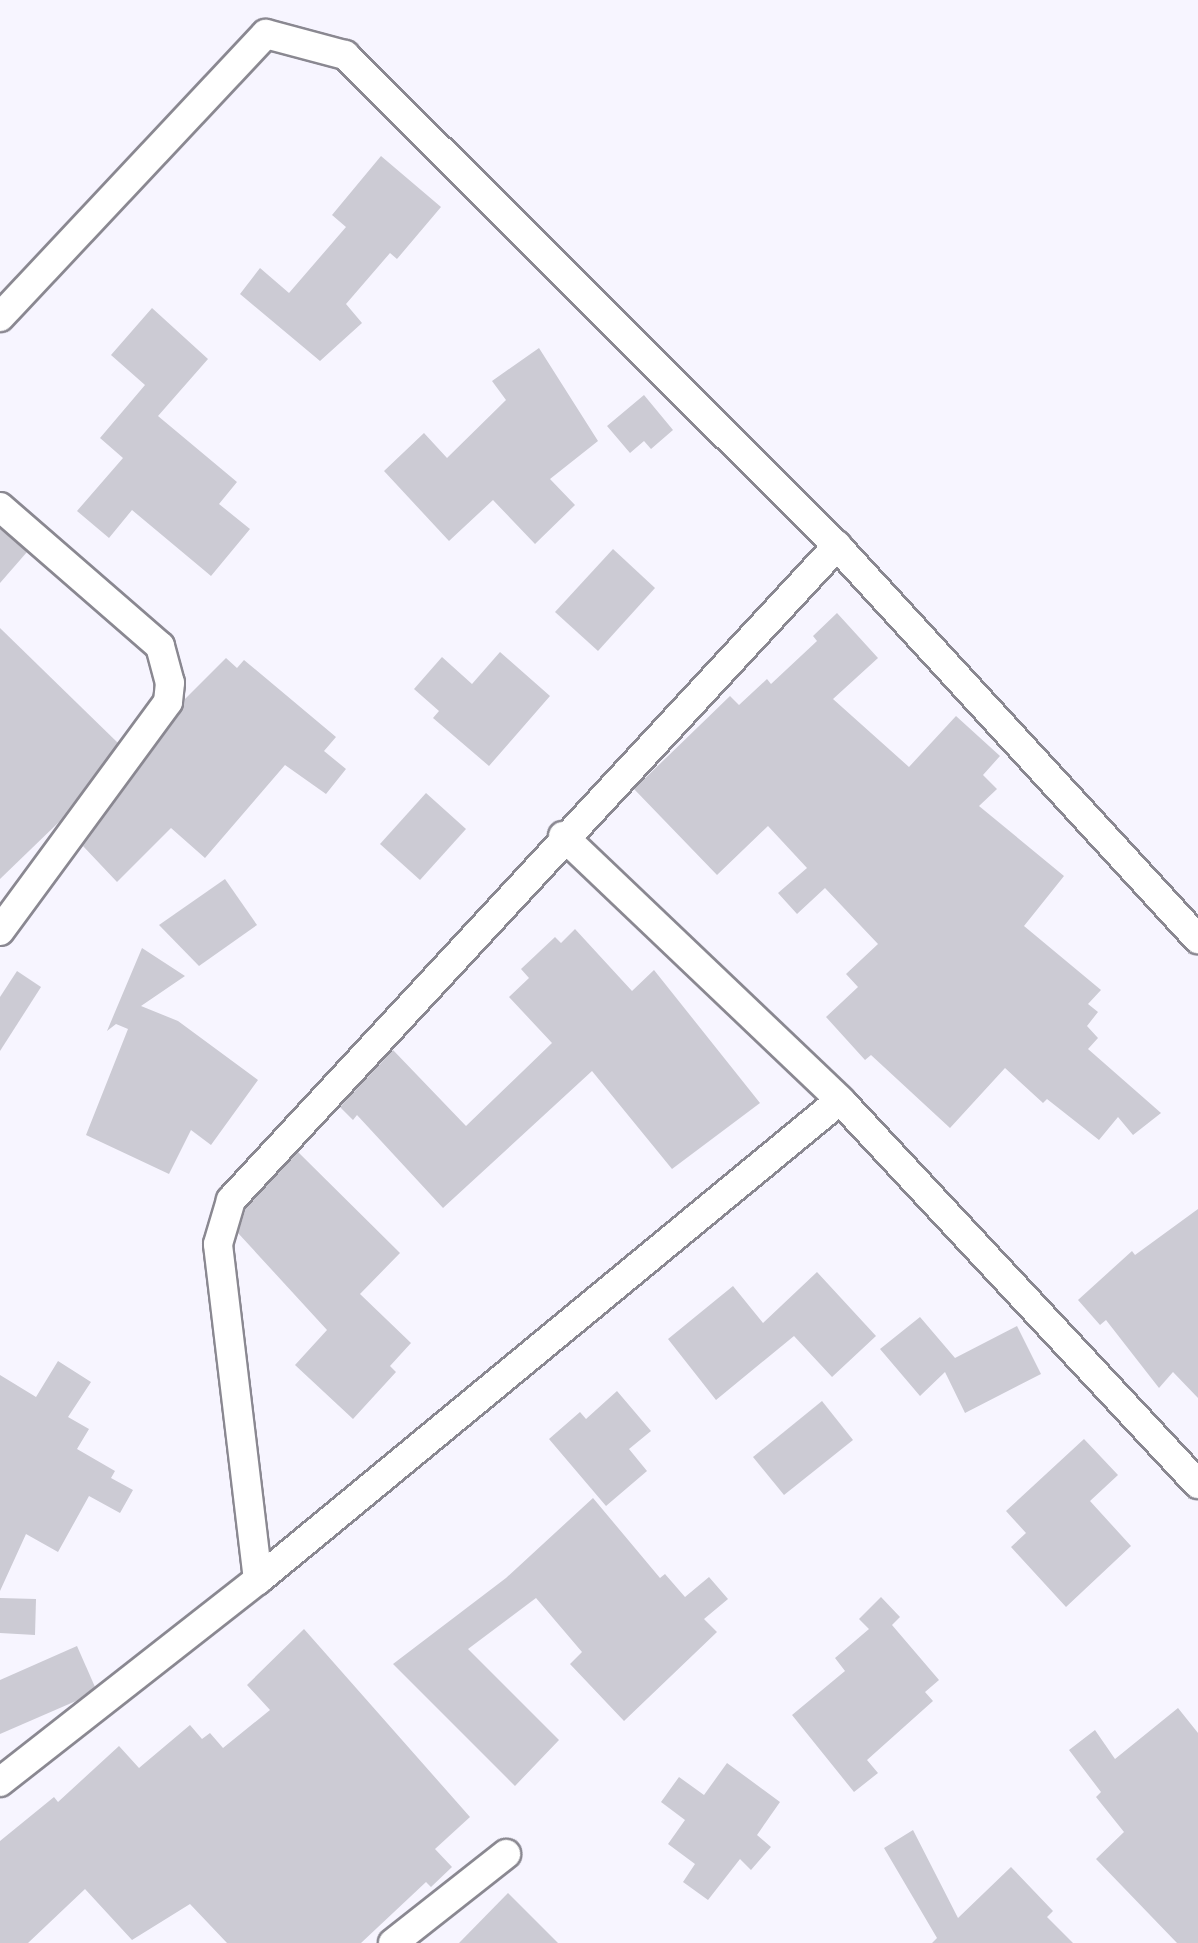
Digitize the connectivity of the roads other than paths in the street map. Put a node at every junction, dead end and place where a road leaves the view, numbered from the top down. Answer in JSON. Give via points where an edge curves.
{"nodes":[{"id":1,"x":0,"y":317,"type":"edge"},
{"id":2,"x":0,"y":507,"type":"edge"},
{"id":3,"x":837,"y":546,"type":"junction"},
{"id":4,"x":564,"y":836,"type":"junction"},
{"id":5,"x":0,"y":931,"type":"edge"},
{"id":6,"x":1198,"y":939,"type":"edge"},
{"id":7,"x":840,"y":1100,"type":"junction"},
{"id":8,"x":1198,"y":1484,"type":"edge"},
{"id":9,"x":258,"y":1580,"type":"junction"},
{"id":10,"x":0,"y":1782,"type":"edge"},
{"id":11,"x":506,"y":1854,"type":"dead end"},
{"id":12,"x":393,"y":1943,"type":"edge"}],
"edges":[{"from":1,"to":3,"type":"street","via":[[266,34],[334,51],[355,65]]},
{"from":2,"to":5,"type":"street","via":[[160,646],[170,683],[168,702]]},
{"from":3,"to":4,"type":"street"},
{"from":3,"to":6,"type":"street"},
{"from":4,"to":7,"type":"street"},
{"from":4,"to":9,"type":"street","via":[[231,1200],[218,1244]]},
{"from":7,"to":8,"type":"street"},
{"from":7,"to":9,"type":"street"},
{"from":9,"to":10,"type":"street"},
{"from":11,"to":12,"type":"street"}]}
